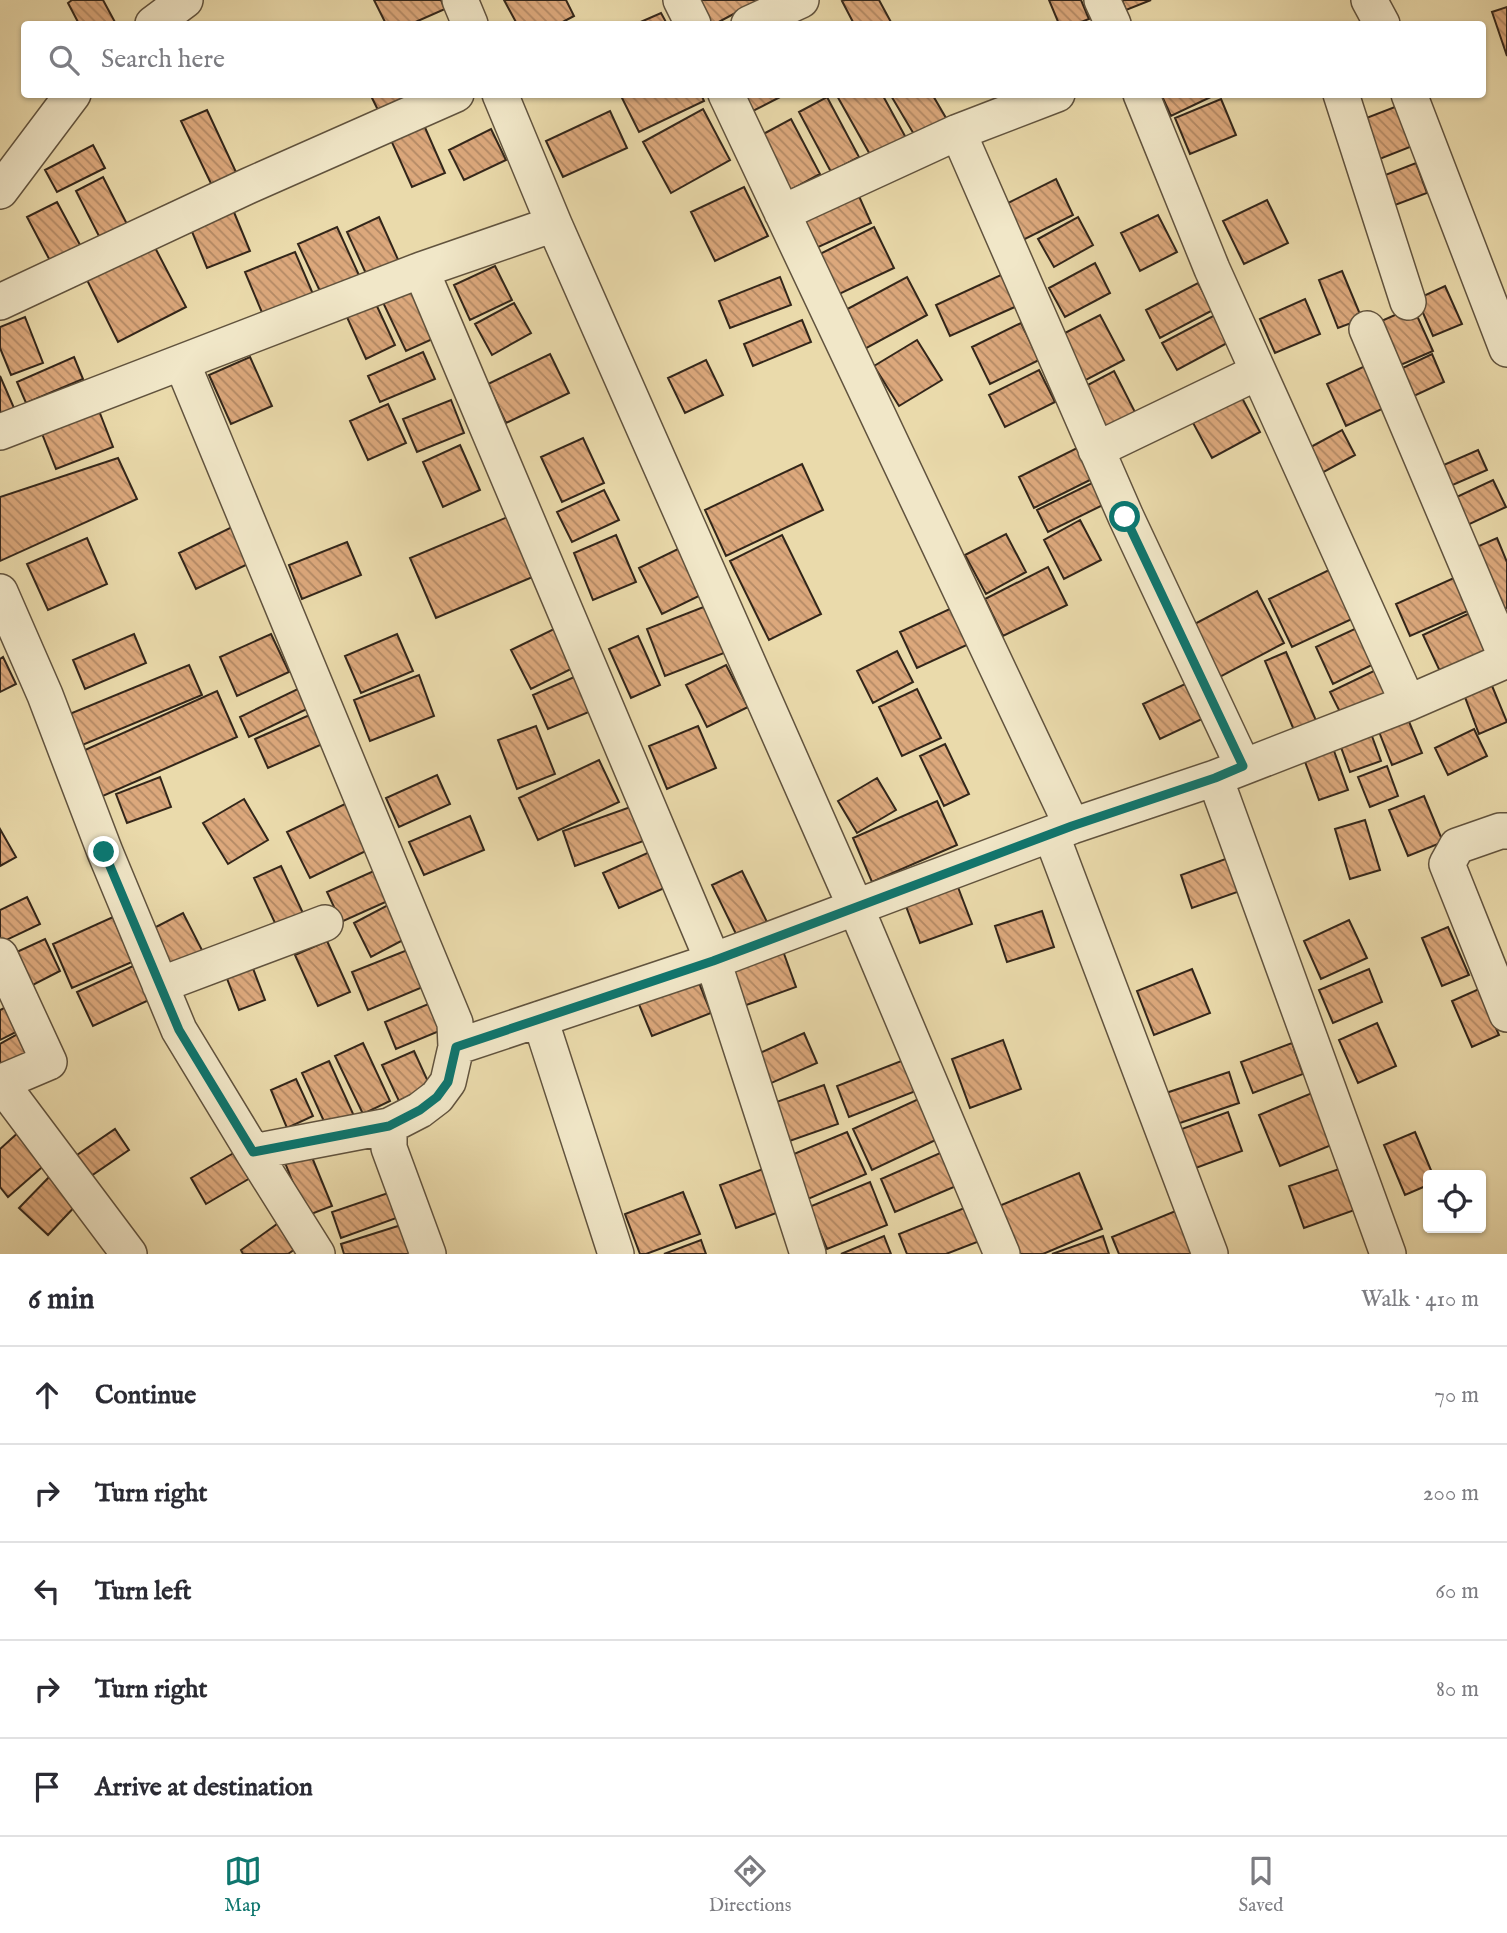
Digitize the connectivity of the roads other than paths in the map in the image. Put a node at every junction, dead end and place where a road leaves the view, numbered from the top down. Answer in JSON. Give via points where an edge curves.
{"nodes":[{"id":1,"x":184,"y":0,"type":"edge"},
{"id":2,"x":460,"y":0,"type":"edge"},
{"id":3,"x":681,"y":0,"type":"edge"},
{"id":4,"x":801,"y":0,"type":"edge"},
{"id":5,"x":1102,"y":0,"type":"edge"},
{"id":6,"x":1369,"y":0,"type":"edge"},
{"id":7,"x":157,"y":21,"type":"edge"},
{"id":8,"x":469,"y":21,"type":"edge"},
{"id":9,"x":692,"y":21,"type":"edge"},
{"id":10,"x":756,"y":21,"type":"edge"},
{"id":11,"x":1112,"y":21,"type":"edge"},
{"id":12,"x":1380,"y":21,"type":"edge"},
{"id":13,"x":70,"y":98,"type":"edge"},
{"id":14,"x":447,"y":98,"type":"edge"},
{"id":15,"x":502,"y":98,"type":"edge"},
{"id":16,"x":728,"y":98,"type":"edge"},
{"id":17,"x":1047,"y":98,"type":"edge"},
{"id":18,"x":1143,"y":98,"type":"edge"},
{"id":19,"x":1342,"y":98,"type":"edge"},
{"id":20,"x":1411,"y":98,"type":"edge"},
{"id":21,"x":958,"y":132,"type":"junction"},
{"id":22,"x":0,"y":191,"type":"edge"},
{"id":23,"x":782,"y":214,"type":"junction"},
{"id":24,"x":554,"y":224,"type":"junction"},
{"id":25,"x":421,"y":270,"type":"junction"},
{"id":26,"x":0,"y":302,"type":"edge"},
{"id":27,"x":1408,"y":302,"type":"dead end"},
{"id":28,"x":1367,"y":329,"type":"dead end"},
{"id":29,"x":1507,"y":349,"type":"edge"},
{"id":30,"x":182,"y":363,"type":"junction"},
{"id":31,"x":1258,"y":372,"type":"junction"},
{"id":32,"x":0,"y":432,"type":"edge"},
{"id":33,"x":1097,"y":450,"type":"junction"},
{"id":34,"x":0,"y":592,"type":"edge"},
{"id":35,"x":1507,"y":659,"type":"edge"},
{"id":36,"x":1408,"y":703,"type":"junction"},
{"id":37,"x":1229,"y":772,"type":"junction"},
{"id":38,"x":1062,"y":830,"type":"junction"},
{"id":39,"x":1507,"y":831,"type":"edge"},
{"id":40,"x":856,"y":908,"type":"junction"},
{"id":41,"x":325,"y":923,"type":"dead end"},
{"id":42,"x":0,"y":956,"type":"edge"},
{"id":43,"x":713,"y":961,"type":"junction"},
{"id":44,"x":160,"y":985,"type":"junction"},
{"id":45,"x":1507,"y":1014,"type":"edge"},
{"id":46,"x":540,"y":1019,"type":"junction"},
{"id":47,"x":456,"y":1047,"type":"junction"},
{"id":48,"x":1,"y":1082,"type":"edge"},
{"id":49,"x":389,"y":1126,"type":"junction"},
{"id":50,"x":253,"y":1152,"type":"junction"},
{"id":51,"x":129,"y":1254,"type":"edge"},
{"id":52,"x":317,"y":1254,"type":"edge"},
{"id":53,"x":428,"y":1254,"type":"edge"},
{"id":54,"x":616,"y":1254,"type":"edge"},
{"id":55,"x":808,"y":1254,"type":"edge"},
{"id":56,"x":1002,"y":1254,"type":"edge"},
{"id":57,"x":1210,"y":1254,"type":"edge"},
{"id":58,"x":1388,"y":1254,"type":"edge"}],
"edges":[{"from":1,"to":7,"type":"street"},
{"from":2,"to":8,"type":"street"},
{"from":3,"to":9,"type":"street"},
{"from":4,"to":10,"type":"street"},
{"from":5,"to":11,"type":"street"},
{"from":6,"to":12,"type":"street"},
{"from":13,"to":22,"type":"street"},
{"from":14,"to":26,"type":"street"},
{"from":15,"to":24,"type":"street"},
{"from":16,"to":23,"type":"street"},
{"from":17,"to":21,"type":"street"},
{"from":18,"to":31,"type":"street"},
{"from":19,"to":27,"type":"street"},
{"from":20,"to":29,"type":"street"},
{"from":21,"to":23,"type":"street"},
{"from":21,"to":33,"type":"street"},
{"from":23,"to":38,"type":"street"},
{"from":24,"to":25,"type":"street"},
{"from":24,"to":40,"type":"street"},
{"from":25,"to":30,"type":"street"},
{"from":25,"to":43,"type":"street"},
{"from":28,"to":35,"type":"street"},
{"from":30,"to":32,"type":"street"},
{"from":30,"to":47,"type":"street","via":[[455,1023]]},
{"from":31,"to":33,"type":"street"},
{"from":31,"to":36,"type":"street"},
{"from":33,"to":37,"type":"street"},
{"from":34,"to":44,"type":"street"},
{"from":35,"to":36,"type":"street"},
{"from":36,"to":37,"type":"street"},
{"from":37,"to":38,"type":"street"},
{"from":37,"to":58,"type":"street"},
{"from":38,"to":40,"type":"street"},
{"from":38,"to":57,"type":"street"},
{"from":39,"to":45,"type":"street","via":[[1457,846],[1447,864]]},
{"from":40,"to":43,"type":"street"},
{"from":40,"to":56,"type":"street"},
{"from":41,"to":44,"type":"street"},
{"from":42,"to":48,"type":"street","via":[[62,1055]]},
{"from":43,"to":46,"type":"street"},
{"from":43,"to":55,"type":"street"},
{"from":44,"to":50,"type":"street","via":[[179,1030]]},
{"from":46,"to":47,"type":"street"},
{"from":46,"to":54,"type":"street"},
{"from":47,"to":49,"type":"street","via":[[448,1082],[437,1097]]},
{"from":48,"to":51,"type":"street"},
{"from":49,"to":50,"type":"street"},
{"from":49,"to":53,"type":"street","via":[[389,1148]]},
{"from":50,"to":52,"type":"street"}]}
